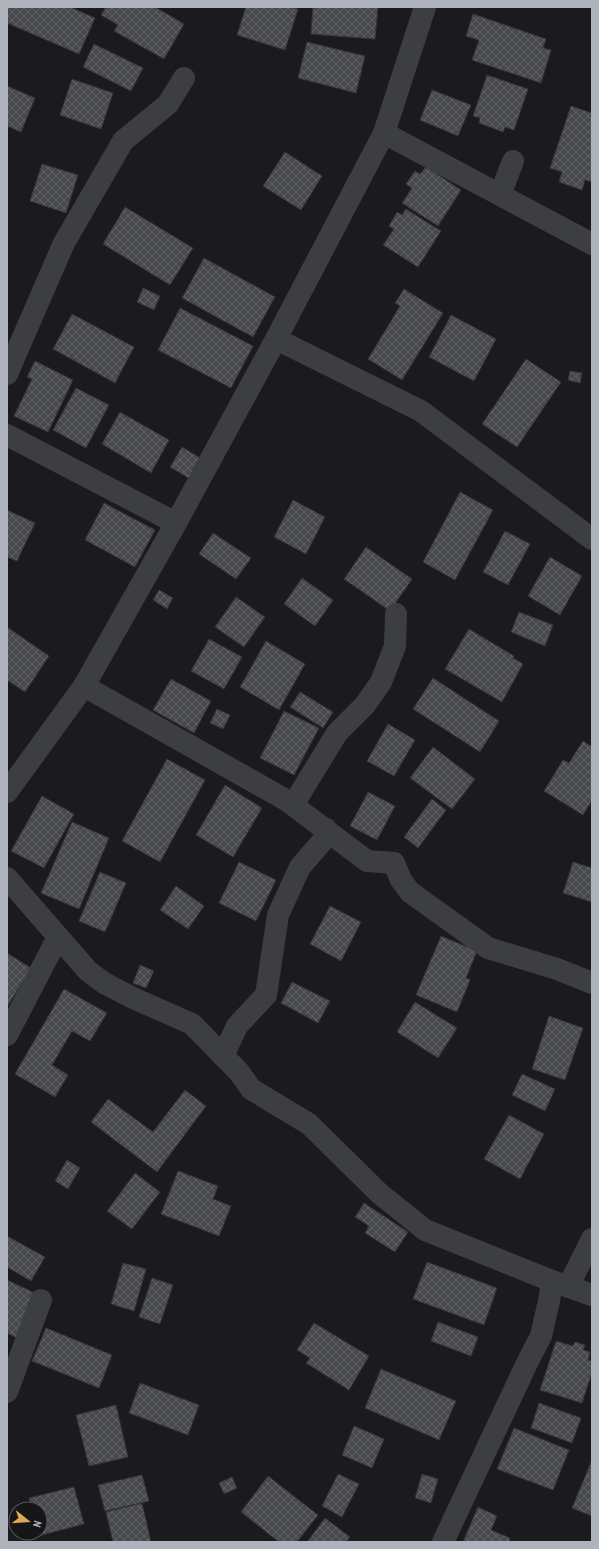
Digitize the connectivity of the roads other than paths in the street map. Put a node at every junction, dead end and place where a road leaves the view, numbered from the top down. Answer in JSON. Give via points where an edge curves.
{"nodes":[{"id":1,"x":425,"y":7,"type":"edge"},
{"id":2,"x":184,"y":78,"type":"dead end"},
{"id":3,"x":384,"y":133,"type":"junction"},
{"id":4,"x":513,"y":161,"type":"dead end"},
{"id":5,"x":500,"y":195,"type":"junction"},
{"id":6,"x":592,"y":244,"type":"edge"},
{"id":7,"x":276,"y":340,"type":"junction"},
{"id":8,"x":7,"y":374,"type":"edge"},
{"id":9,"x":7,"y":435,"type":"edge"},
{"id":10,"x":176,"y":523,"type":"junction"},
{"id":11,"x":592,"y":539,"type":"edge"},
{"id":12,"x":396,"y":614,"type":"dead end"},
{"id":13,"x":84,"y":686,"type":"junction"},
{"id":14,"x":7,"y":792,"type":"edge"},
{"id":15,"x":293,"y":805,"type":"junction"},
{"id":16,"x":326,"y":829,"type":"junction"},
{"id":17,"x":7,"y":878,"type":"edge"},
{"id":18,"x":58,"y":937,"type":"junction"},
{"id":19,"x":592,"y":983,"type":"edge"},
{"id":20,"x":7,"y":1035,"type":"edge"},
{"id":21,"x":223,"y":1056,"type":"junction"},
{"id":22,"x":592,"y":1239,"type":"edge"},
{"id":23,"x":560,"y":1284,"type":"junction"},
{"id":24,"x":592,"y":1295,"type":"edge"},
{"id":25,"x":42,"y":1300,"type":"dead end"},
{"id":26,"x":7,"y":1392,"type":"edge"},
{"id":27,"x":443,"y":1542,"type":"edge"}],
"edges":[{"from":1,"to":3,"type":"street"},
{"from":2,"to":8,"type":"street","via":[[168,104],[123,141],[64,244]]},
{"from":3,"to":5,"type":"street"},
{"from":3,"to":7,"type":"street"},
{"from":4,"to":5,"type":"street"},
{"from":5,"to":6,"type":"street"},
{"from":7,"to":10,"type":"street"},
{"from":7,"to":11,"type":"street","via":[[421,411]]},
{"from":9,"to":10,"type":"street"},
{"from":10,"to":13,"type":"street"},
{"from":12,"to":15,"type":"street","via":[[395,646],[381,682],[365,705],[338,733]]},
{"from":13,"to":14,"type":"street"},
{"from":13,"to":15,"type":"street"},
{"from":15,"to":16,"type":"street"},
{"from":16,"to":19,"type":"street","via":[[367,861],[394,863],[401,880],[410,892],[488,948],[557,969]]},
{"from":16,"to":21,"type":"street","via":[[326,837],[300,867],[278,915],[266,995],[237,1026]]},
{"from":17,"to":18,"type":"street"},
{"from":18,"to":20,"type":"street"},
{"from":18,"to":21,"type":"street","via":[[88,970],[104,983],[192,1024]]},
{"from":21,"to":23,"type":"street","via":[[251,1089],[309,1124],[379,1193],[425,1230]]},
{"from":22,"to":23,"type":"street"},
{"from":23,"to":24,"type":"street"},
{"from":23,"to":27,"type":"street","via":[[549,1301],[541,1336]]},
{"from":25,"to":26,"type":"street"}]}
